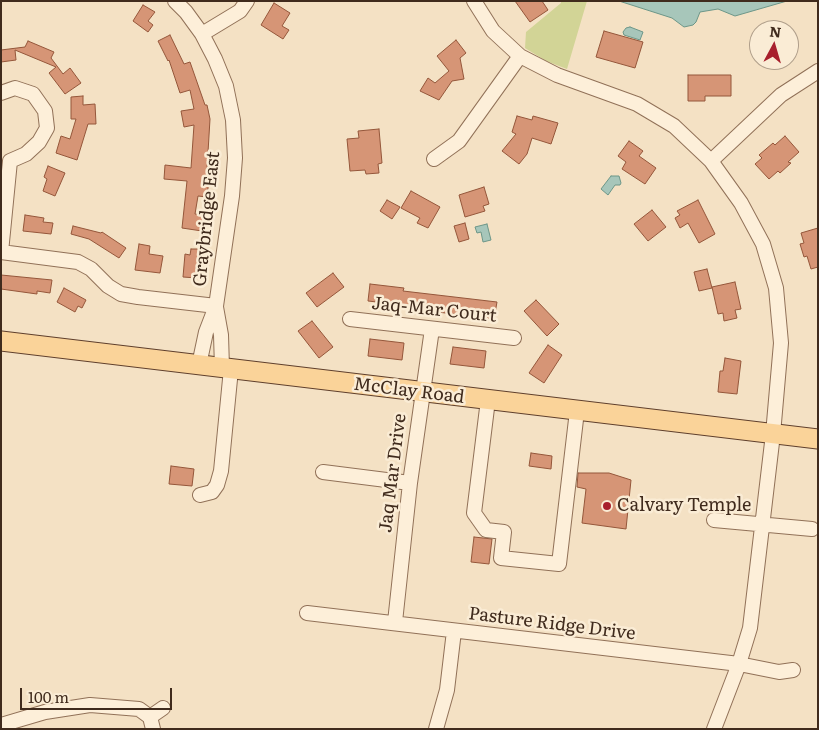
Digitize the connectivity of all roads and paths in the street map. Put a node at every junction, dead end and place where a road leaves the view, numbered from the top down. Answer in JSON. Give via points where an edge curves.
{"nodes":[{"id":1,"x":176,"y":1,"type":"edge"},
{"id":2,"x":247,"y":1,"type":"edge"},
{"id":3,"x":474,"y":1,"type":"edge"},
{"id":4,"x":202,"y":34,"type":"junction"},
{"id":5,"x":520,"y":56,"type":"junction"},
{"id":6,"x":818,"y":71,"type":"edge"},
{"id":7,"x":1,"y":93,"type":"edge"},
{"id":8,"x":6,"y":157,"type":"edge"},
{"id":9,"x":434,"y":159,"type":"dead end"},
{"id":10,"x":711,"y":161,"type":"junction"},
{"id":11,"x":1,"y":252,"type":"edge"},
{"id":12,"x":216,"y":306,"type":"junction"},
{"id":13,"x":350,"y":319,"type":"dead end"},
{"id":14,"x":432,"y":329,"type":"junction"},
{"id":15,"x":514,"y":338,"type":"dead end"},
{"id":16,"x":1,"y":342,"type":"edge"},
{"id":17,"x":199,"y":365,"type":"junction"},
{"id":18,"x":227,"y":369,"type":"junction"},
{"id":19,"x":422,"y":392,"type":"junction"},
{"id":20,"x":488,"y":400,"type":"junction"},
{"id":21,"x":577,"y":411,"type":"junction"},
{"id":22,"x":773,"y":434,"type":"junction"},
{"id":23,"x":818,"y":439,"type":"edge"},
{"id":24,"x":323,"y":472,"type":"dead end"},
{"id":25,"x":410,"y":483,"type":"junction"},
{"id":26,"x":200,"y":495,"type":"dead end"},
{"id":27,"x":714,"y":520,"type":"dead end"},
{"id":28,"x":762,"y":525,"type":"junction"},
{"id":29,"x":812,"y":528,"type":"dead end"},
{"id":30,"x":306,"y":613,"type":"dead end"},
{"id":31,"x":395,"y":622,"type":"junction"},
{"id":32,"x":454,"y":631,"type":"junction"},
{"id":33,"x":739,"y":664,"type":"junction"},
{"id":34,"x":793,"y":670,"type":"dead end"},
{"id":35,"x":162,"y":708,"type":"dead end"},
{"id":36,"x":152,"y":723,"type":"edge"},
{"id":37,"x":1,"y":725,"type":"edge"},
{"id":38,"x":436,"y":729,"type":"edge"},
{"id":39,"x":714,"y":729,"type":"edge"}],
"edges":[{"from":1,"to":4,"type":"street","name":"Graybridge East"},
{"from":2,"to":4,"type":"street","via":[[240,11]]},
{"from":3,"to":5,"type":"street","via":[[493,31]]},
{"from":4,"to":12,"type":"street","name":"Graybridge East","via":[[226,86],[233,120],[235,158]]},
{"from":5,"to":9,"type":"street","via":[[459,141]]},
{"from":5,"to":10,"type":"street","via":[[557,74],[638,104],[674,126]]},
{"from":6,"to":10,"type":"street","via":[[782,95]]},
{"from":7,"to":8,"type":"street","via":[[15,88],[34,94],[45,111],[47,128],[39,142],[26,154]]},
{"from":8,"to":11,"type":"street"},
{"from":10,"to":22,"type":"street","via":[[741,204],[763,244],[776,288],[781,343]]},
{"from":11,"to":12,"type":"street","via":[[78,262],[121,294]]},
{"from":12,"to":17,"type":"street","name":"Graybridge East"},
{"from":12,"to":18,"type":"street","name":"Graybridge East"},
{"from":13,"to":14,"type":"street","name":"Jaq-Mar Court"},
{"from":14,"to":15,"type":"street","name":"Jaq-Mar Court"},
{"from":14,"to":19,"type":"street","name":"Jaq Mar Drive"},
{"from":16,"to":17,"type":"main road","name":"McClay Road"},
{"from":17,"to":18,"type":"main road","name":"McClay Road"},
{"from":18,"to":19,"type":"main road","name":"McClay Road"},
{"from":18,"to":26,"type":"street","name":"Graybridge East","via":[[221,471],[212,492]]},
{"from":19,"to":20,"type":"main road","name":"McClay Road"},
{"from":19,"to":25,"type":"street","name":"Jaq Mar Drive"},
{"from":20,"to":21,"type":"main road","name":"McClay Road"},
{"from":20,"to":21,"type":"street","via":[[474,513],[486,530],[504,532],[501,558],[559,564]]},
{"from":21,"to":22,"type":"main road","name":"McClay Road"},
{"from":22,"to":23,"type":"main road","name":"McClay Road"},
{"from":22,"to":28,"type":"street"},
{"from":24,"to":25,"type":"street"},
{"from":25,"to":31,"type":"street","name":"Jaq Mar Drive"},
{"from":27,"to":28,"type":"street"},
{"from":28,"to":29,"type":"street"},
{"from":28,"to":33,"type":"street","via":[[750,628]]},
{"from":30,"to":31,"type":"street","name":"Pasture Ridge Drive"},
{"from":31,"to":32,"type":"street","name":"Pasture Ridge Drive"},
{"from":32,"to":33,"type":"street","name":"Pasture Ridge Drive"},
{"from":32,"to":38,"type":"street","via":[[447,690]]},
{"from":33,"to":34,"type":"street","name":"Pasture Ridge Drive","via":[[779,672]]},
{"from":33,"to":39,"type":"street"},
{"from":35,"to":36,"type":"street"},
{"from":36,"to":37,"type":"street","via":[[139,709],[90,705],[46,712]]}]}
